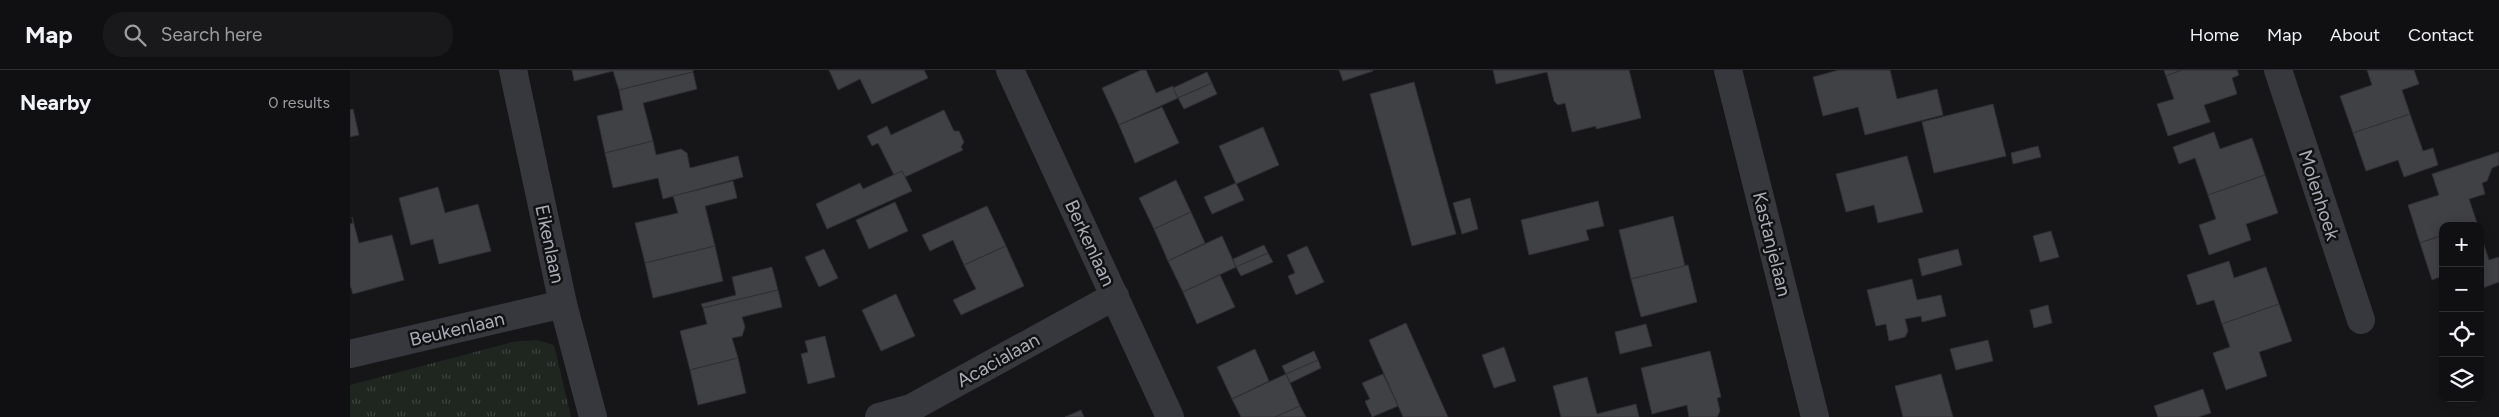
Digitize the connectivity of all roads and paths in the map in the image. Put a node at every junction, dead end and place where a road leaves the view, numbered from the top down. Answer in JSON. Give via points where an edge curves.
{"nodes":[{"id":1,"x":512,"y":70,"type":"edge"},
{"id":2,"x":1010,"y":70,"type":"edge"},
{"id":3,"x":1728,"y":70,"type":"edge"},
{"id":4,"x":2278,"y":70,"type":"edge"},
{"id":5,"x":1115,"y":296,"type":"junction"},
{"id":6,"x":563,"y":304,"type":"junction"},
{"id":7,"x":2361,"y":320,"type":"dead end"},
{"id":8,"x":350,"y":354,"type":"edge"},
{"id":9,"x":593,"y":417,"type":"edge"},
{"id":10,"x":879,"y":417,"type":"edge"},
{"id":11,"x":1170,"y":417,"type":"edge"},
{"id":12,"x":1815,"y":417,"type":"edge"}],
"edges":[{"from":1,"to":6,"type":"street","name":"Eikenlaan"},
{"from":2,"to":5,"type":"street","name":"Berkenlaan"},
{"from":3,"to":12,"type":"street","name":"Kastanjelaan"},
{"from":4,"to":7,"type":"street","name":"Molenhoek"},
{"from":5,"to":10,"type":"street","name":"Acacialaan","via":[[911,408]]},
{"from":5,"to":11,"type":"street","name":"Berkenlaan"},
{"from":6,"to":8,"type":"street","name":"Beukenlaan"},
{"from":6,"to":9,"type":"street","name":"Eikenlaan"}]}
